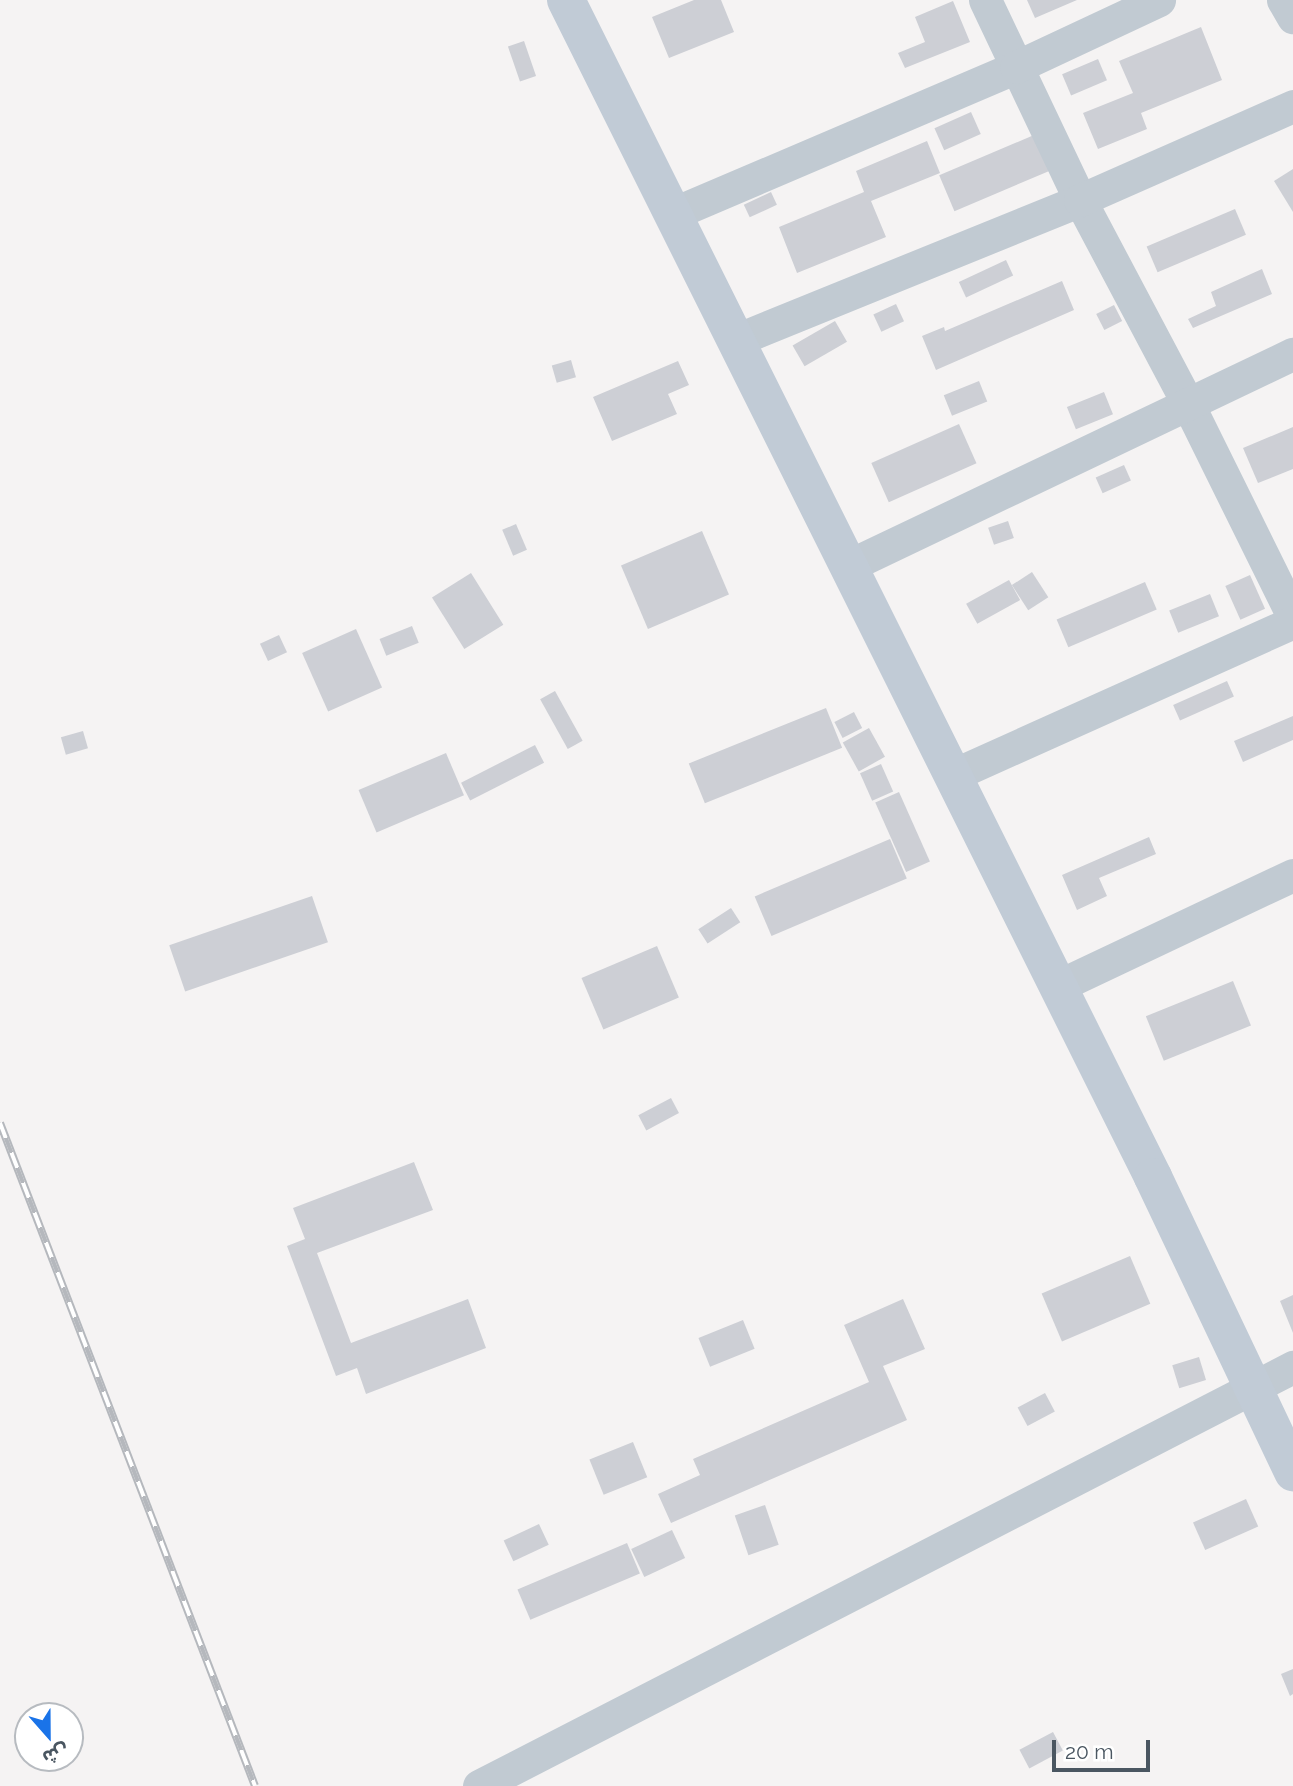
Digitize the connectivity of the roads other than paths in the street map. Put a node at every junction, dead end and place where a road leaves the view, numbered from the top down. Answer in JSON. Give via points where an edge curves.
{"nodes":[{"id":1,"x":566,"y":0,"type":"edge"},
{"id":2,"x":985,"y":0,"type":"edge"},
{"id":3,"x":1159,"y":0,"type":"edge"},
{"id":4,"x":1283,"y":0,"type":"edge"},
{"id":5,"x":1293,"y":18,"type":"edge"},
{"id":6,"x":1016,"y":67,"type":"junction"},
{"id":7,"x":1293,"y":106,"type":"edge"},
{"id":8,"x":1080,"y":200,"type":"junction"},
{"id":9,"x":673,"y":214,"type":"junction"},
{"id":10,"x":736,"y":340,"type":"junction"},
{"id":11,"x":1293,"y":354,"type":"edge"},
{"id":12,"x":1188,"y":404,"type":"junction"},
{"id":13,"x":848,"y":566,"type":"junction"},
{"id":14,"x":1293,"y":616,"type":"edge"},
{"id":15,"x":1293,"y":622,"type":"edge"},
{"id":16,"x":953,"y":775,"type":"junction"},
{"id":17,"x":1293,"y":875,"type":"edge"},
{"id":18,"x":1058,"y":986,"type":"junction"},
{"id":19,"x":1293,"y":1367,"type":"edge"},
{"id":20,"x":1252,"y":1385,"type":"junction"},
{"id":21,"x":1293,"y":1472,"type":"edge"},
{"id":22,"x":480,"y":1786,"type":"edge"}],
"edges":[{"from":1,"to":9,"type":"street"},
{"from":2,"to":6,"type":"street"},
{"from":3,"to":6,"type":"street"},
{"from":4,"to":5,"type":"street"},
{"from":6,"to":8,"type":"street"},
{"from":6,"to":9,"type":"street"},
{"from":7,"to":8,"type":"street"},
{"from":8,"to":10,"type":"street"},
{"from":8,"to":12,"type":"street"},
{"from":9,"to":10,"type":"street"},
{"from":10,"to":13,"type":"street"},
{"from":11,"to":12,"type":"street"},
{"from":12,"to":13,"type":"street"},
{"from":12,"to":14,"type":"street"},
{"from":13,"to":16,"type":"street"},
{"from":15,"to":16,"type":"street"},
{"from":16,"to":18,"type":"street"},
{"from":17,"to":18,"type":"street"},
{"from":18,"to":20,"type":"street"},
{"from":19,"to":20,"type":"street"},
{"from":20,"to":21,"type":"street"},
{"from":20,"to":22,"type":"street"}]}
